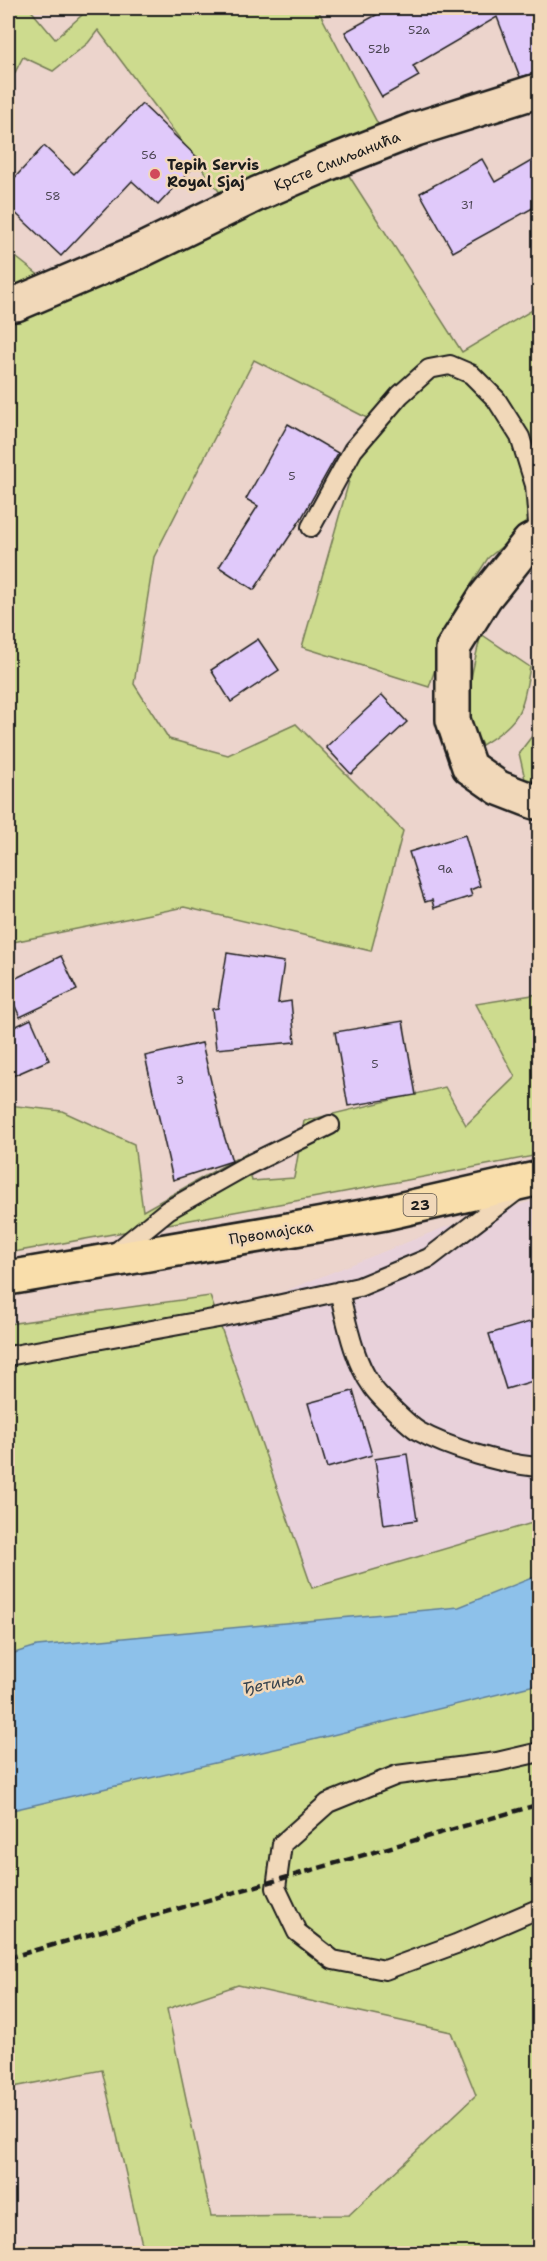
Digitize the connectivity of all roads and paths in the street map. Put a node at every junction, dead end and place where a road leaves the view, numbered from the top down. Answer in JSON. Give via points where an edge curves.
{"nodes":[{"id":1,"x":540,"y":90,"type":"edge"},
{"id":2,"x":8,"y":305,"type":"edge"},
{"id":3,"x":311,"y":527,"type":"dead end"},
{"id":4,"x":539,"y":536,"type":"edge"},
{"id":5,"x":540,"y":802,"type":"edge"},
{"id":6,"x":330,"y":1125,"type":"dead end"},
{"id":7,"x":536,"y":1178,"type":"edge"},
{"id":8,"x":105,"y":1261,"type":"junction"},
{"id":9,"x":8,"y":1278,"type":"edge"},
{"id":10,"x":339,"y":1292,"type":"junction"},
{"id":11,"x":8,"y":1356,"type":"edge"},
{"id":12,"x":540,"y":1467,"type":"edge"},
{"id":13,"x":540,"y":1752,"type":"edge"},
{"id":14,"x":540,"y":1908,"type":"edge"}],
"edges":[{"from":1,"to":2,"type":"street","name":"Крсте Смиљанића","via":[[416,129],[327,164],[88,274]]},
{"from":3,"to":4,"type":"lane","via":[[353,450],[400,395],[429,369],[450,364],[471,374],[496,399],[520,437],[535,485]]},
{"from":4,"to":5,"type":"street","via":[[529,542],[485,597],[453,648],[453,720],[469,766],[499,788]]},
{"from":6,"to":8,"type":"lane","via":[[168,1210]]},
{"from":7,"to":8,"type":"main road","name":"Првомајска","number":"23","via":[[385,1213]]},
{"from":7,"to":10,"type":"lane","name":"Првомајска","via":[[429,1258]]},
{"from":8,"to":9,"type":"main road","name":"Првомајска","number":"23"},
{"from":10,"to":11,"type":"lane","name":"Првомајска"},
{"from":10,"to":12,"type":"lane","via":[[352,1344],[372,1387],[417,1430],[468,1452],[519,1466]]},
{"from":13,"to":14,"type":"lane","via":[[497,1762],[397,1775],[328,1803],[282,1844],[276,1888],[297,1932],[333,1960],[385,1970]]}]}
